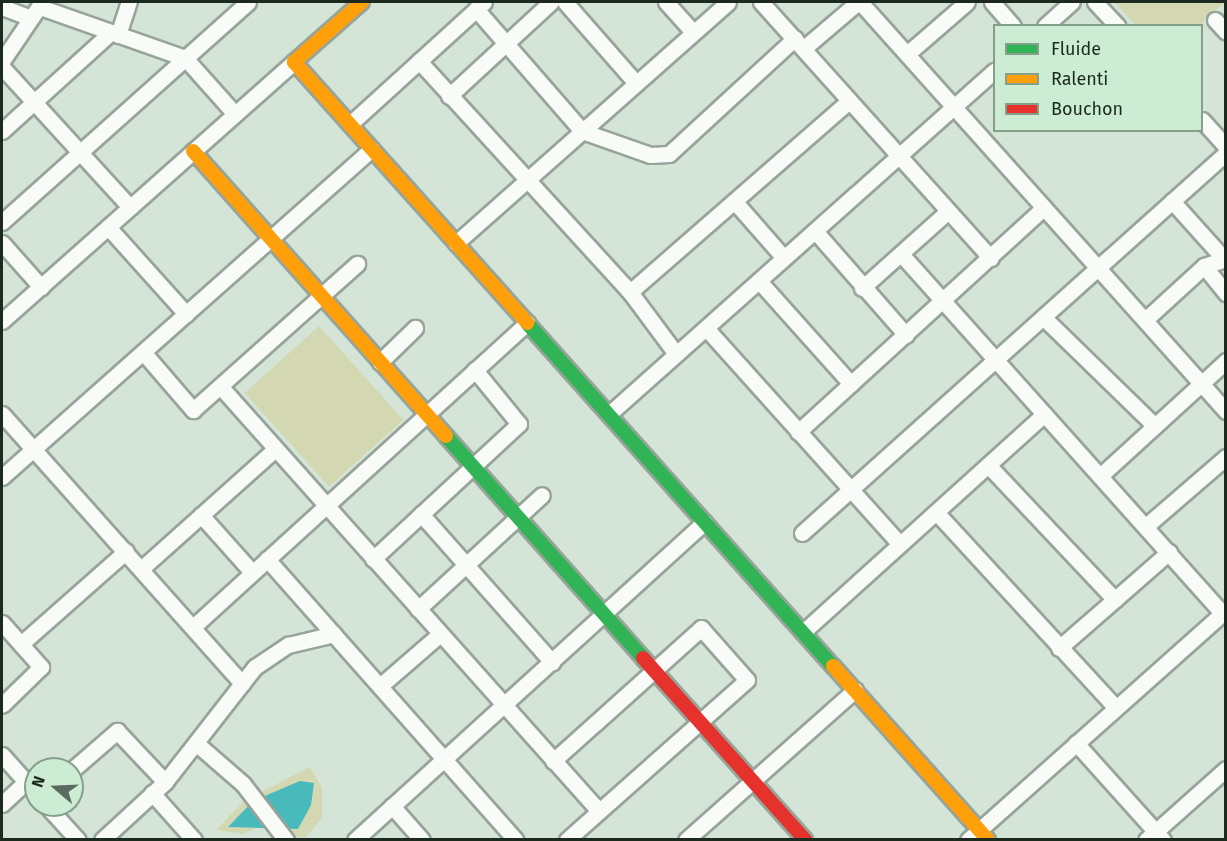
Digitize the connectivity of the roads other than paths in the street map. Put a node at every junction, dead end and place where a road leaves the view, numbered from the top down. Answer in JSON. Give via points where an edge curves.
{"nodes":[{"id":1,"x":129,"y":2,"type":"edge"},
{"id":2,"x":551,"y":2,"type":"edge"},
{"id":3,"x":565,"y":2,"type":"edge"},
{"id":4,"x":666,"y":2,"type":"edge"},
{"id":5,"x":728,"y":2,"type":"edge"},
{"id":6,"x":761,"y":2,"type":"edge"},
{"id":7,"x":859,"y":2,"type":"edge"},
{"id":8,"x":966,"y":2,"type":"edge"},
{"id":9,"x":992,"y":2,"type":"edge"},
{"id":10,"x":1072,"y":2,"type":"edge"},
{"id":11,"x":1095,"y":2,"type":"edge"},
{"id":12,"x":241,"y":3,"type":"edge"},
{"id":13,"x":354,"y":4,"type":"edge"},
{"id":14,"x":480,"y":5,"type":"edge"},
{"id":15,"x":2,"y":7,"type":"edge"},
{"id":16,"x":38,"y":9,"type":"edge"},
{"id":17,"x":1215,"y":20,"type":"dead end"},
{"id":18,"x":1011,"y":24,"type":"edge"},
{"id":19,"x":1047,"y":24,"type":"edge"},
{"id":20,"x":1115,"y":24,"type":"edge"},
{"id":21,"x":693,"y":32,"type":"junction"},
{"id":22,"x":1226,"y":32,"type":"edge"},
{"id":23,"x":115,"y":33,"type":"junction"},
{"id":24,"x":507,"y":43,"type":"junction"},
{"id":25,"x":799,"y":43,"type":"junction"},
{"id":26,"x":907,"y":54,"type":"junction"},
{"id":27,"x":184,"y":58,"type":"junction"},
{"id":28,"x":2,"y":61,"type":"edge"},
{"id":29,"x":418,"y":61,"type":"junction"},
{"id":30,"x":294,"y":62,"type":"junction"},
{"id":31,"x":2,"y":66,"type":"edge"},
{"id":32,"x":993,"y":72,"type":"edge"},
{"id":33,"x":636,"y":83,"type":"junction"},
{"id":34,"x":449,"y":96,"type":"junction"},
{"id":35,"x":849,"y":101,"type":"junction"},
{"id":36,"x":34,"y":102,"type":"junction"},
{"id":37,"x":954,"y":106,"type":"junction"},
{"id":38,"x":235,"y":114,"type":"junction"},
{"id":39,"x":1203,"y":121,"type":"edge"},
{"id":40,"x":350,"y":124,"type":"junction"},
{"id":41,"x":2,"y":131,"type":"edge"},
{"id":42,"x":582,"y":131,"type":"junction"},
{"id":43,"x":1226,"y":147,"type":"edge"},
{"id":44,"x":372,"y":149,"type":"junction"},
{"id":45,"x":193,"y":151,"type":"junction"},
{"id":46,"x":80,"y":152,"type":"junction"},
{"id":47,"x":1226,"y":153,"type":"edge"},
{"id":48,"x":899,"y":156,"type":"junction"},
{"id":49,"x":525,"y":179,"type":"junction"},
{"id":50,"x":1172,"y":201,"type":"junction"},
{"id":51,"x":735,"y":202,"type":"junction"},
{"id":52,"x":130,"y":207,"type":"junction"},
{"id":53,"x":1044,"y":207,"type":"junction"},
{"id":54,"x":948,"y":211,"type":"junction"},
{"id":55,"x":2,"y":222,"type":"edge"},
{"id":56,"x":108,"y":227,"type":"junction"},
{"id":57,"x":815,"y":231,"type":"junction"},
{"id":58,"x":271,"y":239,"type":"junction"},
{"id":59,"x":2,"y":243,"type":"edge"},
{"id":60,"x":456,"y":243,"type":"junction"},
{"id":61,"x":901,"y":254,"type":"junction"},
{"id":62,"x":784,"y":258,"type":"junction"},
{"id":63,"x":991,"y":258,"type":"junction"},
{"id":64,"x":1225,"y":259,"type":"edge"},
{"id":65,"x":357,"y":264,"type":"dead end"},
{"id":66,"x":1204,"y":266,"type":"junction"},
{"id":67,"x":1098,"y":267,"type":"junction"},
{"id":68,"x":759,"y":281,"type":"junction"},
{"id":69,"x":41,"y":287,"type":"junction"},
{"id":70,"x":862,"y":288,"type":"junction"},
{"id":71,"x":630,"y":292,"type":"junction"},
{"id":72,"x":1226,"y":293,"type":"edge"},
{"id":73,"x":321,"y":294,"type":"junction"},
{"id":74,"x":943,"y":301,"type":"junction"},
{"id":75,"x":186,"y":314,"type":"junction"},
{"id":76,"x":1043,"y":316,"type":"junction"},
{"id":77,"x":1145,"y":320,"type":"junction"},
{"id":78,"x":2,"y":321,"type":"edge"},
{"id":79,"x":527,"y":323,"type":"junction"},
{"id":80,"x":415,"y":328,"type":"dead end"},
{"id":81,"x":706,"y":328,"type":"junction"},
{"id":82,"x":906,"y":334,"type":"junction"},
{"id":83,"x":143,"y":352,"type":"junction"},
{"id":84,"x":676,"y":354,"type":"junction"},
{"id":85,"x":995,"y":359,"type":"junction"},
{"id":86,"x":380,"y":362,"type":"junction"},
{"id":87,"x":1226,"y":362,"type":"edge"},
{"id":88,"x":475,"y":370,"type":"junction"},
{"id":89,"x":1202,"y":383,"type":"junction"},
{"id":90,"x":851,"y":384,"type":"junction"},
{"id":91,"x":220,"y":386,"type":"junction"},
{"id":92,"x":1226,"y":411,"type":"edge"},
{"id":93,"x":2,"y":414,"type":"edge"},
{"id":94,"x":427,"y":414,"type":"junction"},
{"id":95,"x":609,"y":414,"type":"junction"},
{"id":96,"x":1044,"y":414,"type":"junction"},
{"id":97,"x":1155,"y":426,"type":"junction"},
{"id":98,"x":798,"y":432,"type":"junction"},
{"id":99,"x":33,"y":449,"type":"junction"},
{"id":100,"x":275,"y":449,"type":"junction"},
{"id":101,"x":1226,"y":456,"type":"edge"},
{"id":102,"x":988,"y":465,"type":"junction"},
{"id":103,"x":474,"y":467,"type":"junction"},
{"id":104,"x":1100,"y":476,"type":"junction"},
{"id":105,"x":2,"y":477,"type":"edge"},
{"id":106,"x":850,"y":489,"type":"junction"},
{"id":107,"x":542,"y":495,"type":"dead end"},
{"id":108,"x":326,"y":506,"type":"junction"},
{"id":109,"x":936,"y":512,"type":"junction"},
{"id":110,"x":422,"y":514,"type":"junction"},
{"id":111,"x":201,"y":515,"type":"junction"},
{"id":112,"x":519,"y":518,"type":"junction"},
{"id":113,"x":704,"y":522,"type":"junction"},
{"id":114,"x":1146,"y":526,"type":"junction"},
{"id":115,"x":802,"y":532,"type":"dead end"},
{"id":116,"x":900,"y":544,"type":"junction"},
{"id":117,"x":126,"y":551,"type":"junction"},
{"id":118,"x":1169,"y":552,"type":"junction"},
{"id":119,"x":267,"y":559,"type":"junction"},
{"id":120,"x":373,"y":559,"type":"junction"},
{"id":121,"x":466,"y":565,"type":"junction"},
{"id":122,"x":141,"y":569,"type":"junction"},
{"id":123,"x":252,"y":572,"type":"junction"},
{"id":124,"x":1115,"y":600,"type":"junction"},
{"id":125,"x":418,"y":609,"type":"junction"},
{"id":126,"x":1224,"y":611,"type":"edge"},
{"id":127,"x":605,"y":615,"type":"junction"},
{"id":128,"x":2,"y":623,"type":"edge"},
{"id":129,"x":193,"y":627,"type":"junction"},
{"id":130,"x":803,"y":632,"type":"junction"},
{"id":131,"x":334,"y":634,"type":"junction"},
{"id":132,"x":440,"y":634,"type":"junction"},
{"id":133,"x":21,"y":644,"type":"junction"},
{"id":134,"x":1059,"y":648,"type":"junction"},
{"id":135,"x":552,"y":662,"type":"junction"},
{"id":136,"x":654,"y":670,"type":"junction"},
{"id":137,"x":242,"y":683,"type":"junction"},
{"id":138,"x":380,"y":686,"type":"junction"},
{"id":139,"x":855,"y":690,"type":"junction"},
{"id":140,"x":2,"y":705,"type":"edge"},
{"id":141,"x":504,"y":706,"type":"junction"},
{"id":142,"x":1116,"y":708,"type":"junction"},
{"id":143,"x":701,"y":722,"type":"junction"},
{"id":144,"x":1076,"y":743,"type":"junction"},
{"id":145,"x":197,"y":744,"type":"junction"},
{"id":146,"x":2,"y":755,"type":"edge"},
{"id":147,"x":445,"y":759,"type":"junction"},
{"id":148,"x":84,"y":760,"type":"edge"},
{"id":149,"x":553,"y":761,"type":"junction"},
{"id":150,"x":1226,"y":769,"type":"edge"},
{"id":151,"x":24,"y":780,"type":"edge"},
{"id":152,"x":752,"y":781,"type":"junction"},
{"id":153,"x":165,"y":782,"type":"junction"},
{"id":154,"x":24,"y":792,"type":"edge"},
{"id":155,"x":152,"y":793,"type":"junction"},
{"id":156,"x":2,"y":804,"type":"edge"},
{"id":157,"x":392,"y":806,"type":"junction"},
{"id":158,"x":599,"y":811,"type":"junction"},
{"id":159,"x":55,"y":817,"type":"edge"},
{"id":160,"x":978,"y":836,"type":"edge"},
{"id":161,"x":693,"y":837,"type":"edge"},
{"id":162,"x":1155,"y":837,"type":"edge"},
{"id":163,"x":72,"y":838,"type":"edge"},
{"id":164,"x":102,"y":840,"type":"edge"},
{"id":165,"x":194,"y":840,"type":"edge"},
{"id":166,"x":286,"y":840,"type":"edge"},
{"id":167,"x":355,"y":840,"type":"edge"},
{"id":168,"x":422,"y":840,"type":"edge"},
{"id":169,"x":516,"y":840,"type":"edge"},
{"id":170,"x":567,"y":840,"type":"edge"},
{"id":171,"x":805,"y":840,"type":"edge"}],
"edges":[{"from":1,"to":23,"type":"street"},
{"from":2,"to":24,"type":"street"},
{"from":3,"to":33,"type":"street"},
{"from":4,"to":21,"type":"street"},
{"from":5,"to":21,"type":"street"},
{"from":6,"to":25,"type":"street"},
{"from":7,"to":25,"type":"street"},
{"from":7,"to":26,"type":"street"},
{"from":8,"to":26,"type":"street"},
{"from":9,"to":18,"type":"street"},
{"from":10,"to":19,"type":"street"},
{"from":11,"to":20,"type":"street"},
{"from":12,"to":27,"type":"street"},
{"from":13,"to":30,"type":"street"},
{"from":14,"to":24,"type":"street"},
{"from":14,"to":29,"type":"street"},
{"from":15,"to":16,"type":"street"},
{"from":16,"to":23,"type":"street"},
{"from":16,"to":28,"type":"street"},
{"from":17,"to":22,"type":"street"},
{"from":21,"to":33,"type":"street"},
{"from":23,"to":27,"type":"street"},
{"from":23,"to":36,"type":"street"},
{"from":24,"to":34,"type":"street"},
{"from":24,"to":42,"type":"street"},
{"from":25,"to":35,"type":"street"},
{"from":25,"to":42,"type":"street","via":[[669,154],[650,155]]},
{"from":26,"to":37,"type":"street"},
{"from":27,"to":38,"type":"street"},
{"from":27,"to":46,"type":"street"},
{"from":29,"to":34,"type":"street"},
{"from":29,"to":40,"type":"street"},
{"from":30,"to":38,"type":"street"},
{"from":30,"to":40,"type":"street"},
{"from":31,"to":36,"type":"street"},
{"from":32,"to":37,"type":"street"},
{"from":33,"to":42,"type":"street"},
{"from":34,"to":49,"type":"street"},
{"from":35,"to":48,"type":"street"},
{"from":35,"to":51,"type":"street"},
{"from":36,"to":41,"type":"street"},
{"from":36,"to":46,"type":"street"},
{"from":37,"to":48,"type":"street"},
{"from":37,"to":53,"type":"street"},
{"from":38,"to":45,"type":"street"},
{"from":39,"to":43,"type":"street"},
{"from":40,"to":44,"type":"street"},
{"from":42,"to":49,"type":"street"},
{"from":44,"to":58,"type":"street"},
{"from":44,"to":60,"type":"street"},
{"from":45,"to":52,"type":"street"},
{"from":45,"to":58,"type":"street"},
{"from":46,"to":52,"type":"street"},
{"from":46,"to":55,"type":"street"},
{"from":47,"to":50,"type":"street"},
{"from":48,"to":54,"type":"street"},
{"from":48,"to":57,"type":"street"},
{"from":49,"to":60,"type":"street"},
{"from":49,"to":71,"type":"street"},
{"from":50,"to":64,"type":"street"},
{"from":50,"to":67,"type":"street"},
{"from":51,"to":62,"type":"street"},
{"from":51,"to":71,"type":"street"},
{"from":52,"to":56,"type":"street"},
{"from":53,"to":63,"type":"street"},
{"from":53,"to":67,"type":"street"},
{"from":54,"to":61,"type":"street"},
{"from":54,"to":63,"type":"street"},
{"from":56,"to":69,"type":"street"},
{"from":56,"to":75,"type":"street"},
{"from":57,"to":62,"type":"street"},
{"from":57,"to":70,"type":"street"},
{"from":58,"to":73,"type":"street"},
{"from":58,"to":75,"type":"street"},
{"from":59,"to":69,"type":"street"},
{"from":60,"to":79,"type":"street"},
{"from":61,"to":70,"type":"street"},
{"from":61,"to":74,"type":"street"},
{"from":62,"to":68,"type":"street"},
{"from":63,"to":74,"type":"street"},
{"from":64,"to":66,"type":"street"},
{"from":65,"to":73,"type":"street"},
{"from":66,"to":72,"type":"street"},
{"from":66,"to":77,"type":"street"},
{"from":67,"to":76,"type":"street"},
{"from":67,"to":77,"type":"street"},
{"from":68,"to":81,"type":"street"},
{"from":68,"to":90,"type":"street"},
{"from":69,"to":78,"type":"street"},
{"from":70,"to":82,"type":"street"},
{"from":71,"to":84,"type":"street"},
{"from":73,"to":86,"type":"street"},
{"from":73,"to":91,"type":"street"},
{"from":74,"to":82,"type":"street"},
{"from":74,"to":85,"type":"street"},
{"from":75,"to":83,"type":"street"},
{"from":76,"to":85,"type":"street"},
{"from":76,"to":97,"type":"street"},
{"from":77,"to":89,"type":"street"},
{"from":79,"to":88,"type":"street"},
{"from":79,"to":95,"type":"street"},
{"from":80,"to":86,"type":"street"},
{"from":81,"to":84,"type":"street"},
{"from":81,"to":98,"type":"street"},
{"from":82,"to":90,"type":"street"},
{"from":83,"to":91,"type":"street","via":[[193,410]]},
{"from":83,"to":99,"type":"street"},
{"from":84,"to":95,"type":"street"},
{"from":85,"to":96,"type":"street"},
{"from":85,"to":106,"type":"street"},
{"from":86,"to":94,"type":"street"},
{"from":87,"to":89,"type":"street"},
{"from":88,"to":94,"type":"street"},
{"from":88,"to":103,"type":"street","via":[[519,424]]},
{"from":89,"to":92,"type":"street"},
{"from":89,"to":97,"type":"street"},
{"from":90,"to":98,"type":"street"},
{"from":91,"to":100,"type":"street"},
{"from":93,"to":99,"type":"street"},
{"from":94,"to":103,"type":"street"},
{"from":94,"to":108,"type":"street"},
{"from":95,"to":113,"type":"street"},
{"from":96,"to":102,"type":"street"},
{"from":96,"to":104,"type":"street"},
{"from":97,"to":104,"type":"street"},
{"from":98,"to":106,"type":"street"},
{"from":99,"to":105,"type":"street"},
{"from":99,"to":117,"type":"street"},
{"from":100,"to":108,"type":"street"},
{"from":100,"to":111,"type":"street"},
{"from":101,"to":114,"type":"street"},
{"from":102,"to":109,"type":"street"},
{"from":102,"to":124,"type":"street"},
{"from":103,"to":110,"type":"street"},
{"from":103,"to":112,"type":"street"},
{"from":104,"to":114,"type":"street"},
{"from":106,"to":115,"type":"street"},
{"from":106,"to":116,"type":"street"},
{"from":107,"to":112,"type":"street"},
{"from":108,"to":119,"type":"street"},
{"from":108,"to":120,"type":"street"},
{"from":109,"to":116,"type":"street"},
{"from":109,"to":134,"type":"street"},
{"from":110,"to":120,"type":"street"},
{"from":110,"to":121,"type":"street"},
{"from":111,"to":122,"type":"street"},
{"from":111,"to":123,"type":"street"},
{"from":112,"to":121,"type":"street"},
{"from":112,"to":127,"type":"street"},
{"from":113,"to":127,"type":"street"},
{"from":113,"to":130,"type":"street"},
{"from":114,"to":118,"type":"street"},
{"from":116,"to":130,"type":"street"},
{"from":117,"to":122,"type":"street"},
{"from":117,"to":133,"type":"street"},
{"from":118,"to":124,"type":"street"},
{"from":118,"to":126,"type":"street"},
{"from":119,"to":123,"type":"street"},
{"from":119,"to":131,"type":"street"},
{"from":120,"to":125,"type":"street"},
{"from":121,"to":125,"type":"street"},
{"from":121,"to":135,"type":"street"},
{"from":122,"to":129,"type":"street"},
{"from":123,"to":129,"type":"street"},
{"from":124,"to":134,"type":"street"},
{"from":125,"to":132,"type":"street"},
{"from":126,"to":142,"type":"street"},
{"from":127,"to":135,"type":"street"},
{"from":127,"to":136,"type":"street"},
{"from":128,"to":133,"type":"street"},
{"from":129,"to":137,"type":"street"},
{"from":130,"to":139,"type":"street"},
{"from":131,"to":137,"type":"street","via":[[288,645]]},
{"from":131,"to":138,"type":"street"},
{"from":132,"to":138,"type":"street"},
{"from":132,"to":141,"type":"street"},
{"from":133,"to":140,"type":"street","via":[[41,667]]},
{"from":134,"to":142,"type":"street"},
{"from":135,"to":141,"type":"street"},
{"from":136,"to":143,"type":"street"},
{"from":136,"to":143,"type":"street","via":[[697,630],[705,630],[747,680]]},
{"from":136,"to":149,"type":"street"},
{"from":137,"to":145,"type":"street"},
{"from":138,"to":147,"type":"street"},
{"from":139,"to":152,"type":"street"},
{"from":139,"to":160,"type":"street"},
{"from":141,"to":147,"type":"street"},
{"from":141,"to":149,"type":"street"},
{"from":142,"to":144,"type":"street"},
{"from":143,"to":152,"type":"street"},
{"from":143,"to":158,"type":"street"},
{"from":144,"to":160,"type":"street"},
{"from":144,"to":162,"type":"street"},
{"from":145,"to":153,"type":"street"},
{"from":145,"to":166,"type":"street","via":[[243,784]]},
{"from":146,"to":151,"type":"street"},
{"from":147,"to":157,"type":"street"},
{"from":147,"to":169,"type":"street"},
{"from":148,"to":153,"type":"street","via":[[117,731]]},
{"from":149,"to":158,"type":"street"},
{"from":150,"to":162,"type":"street"},
{"from":152,"to":161,"type":"street"},
{"from":152,"to":171,"type":"street"},
{"from":153,"to":155,"type":"street"},
{"from":154,"to":156,"type":"street"},
{"from":155,"to":164,"type":"street"},
{"from":155,"to":165,"type":"street"},
{"from":157,"to":167,"type":"street"},
{"from":157,"to":168,"type":"street"},
{"from":158,"to":170,"type":"street"},
{"from":159,"to":163,"type":"street"}]}
